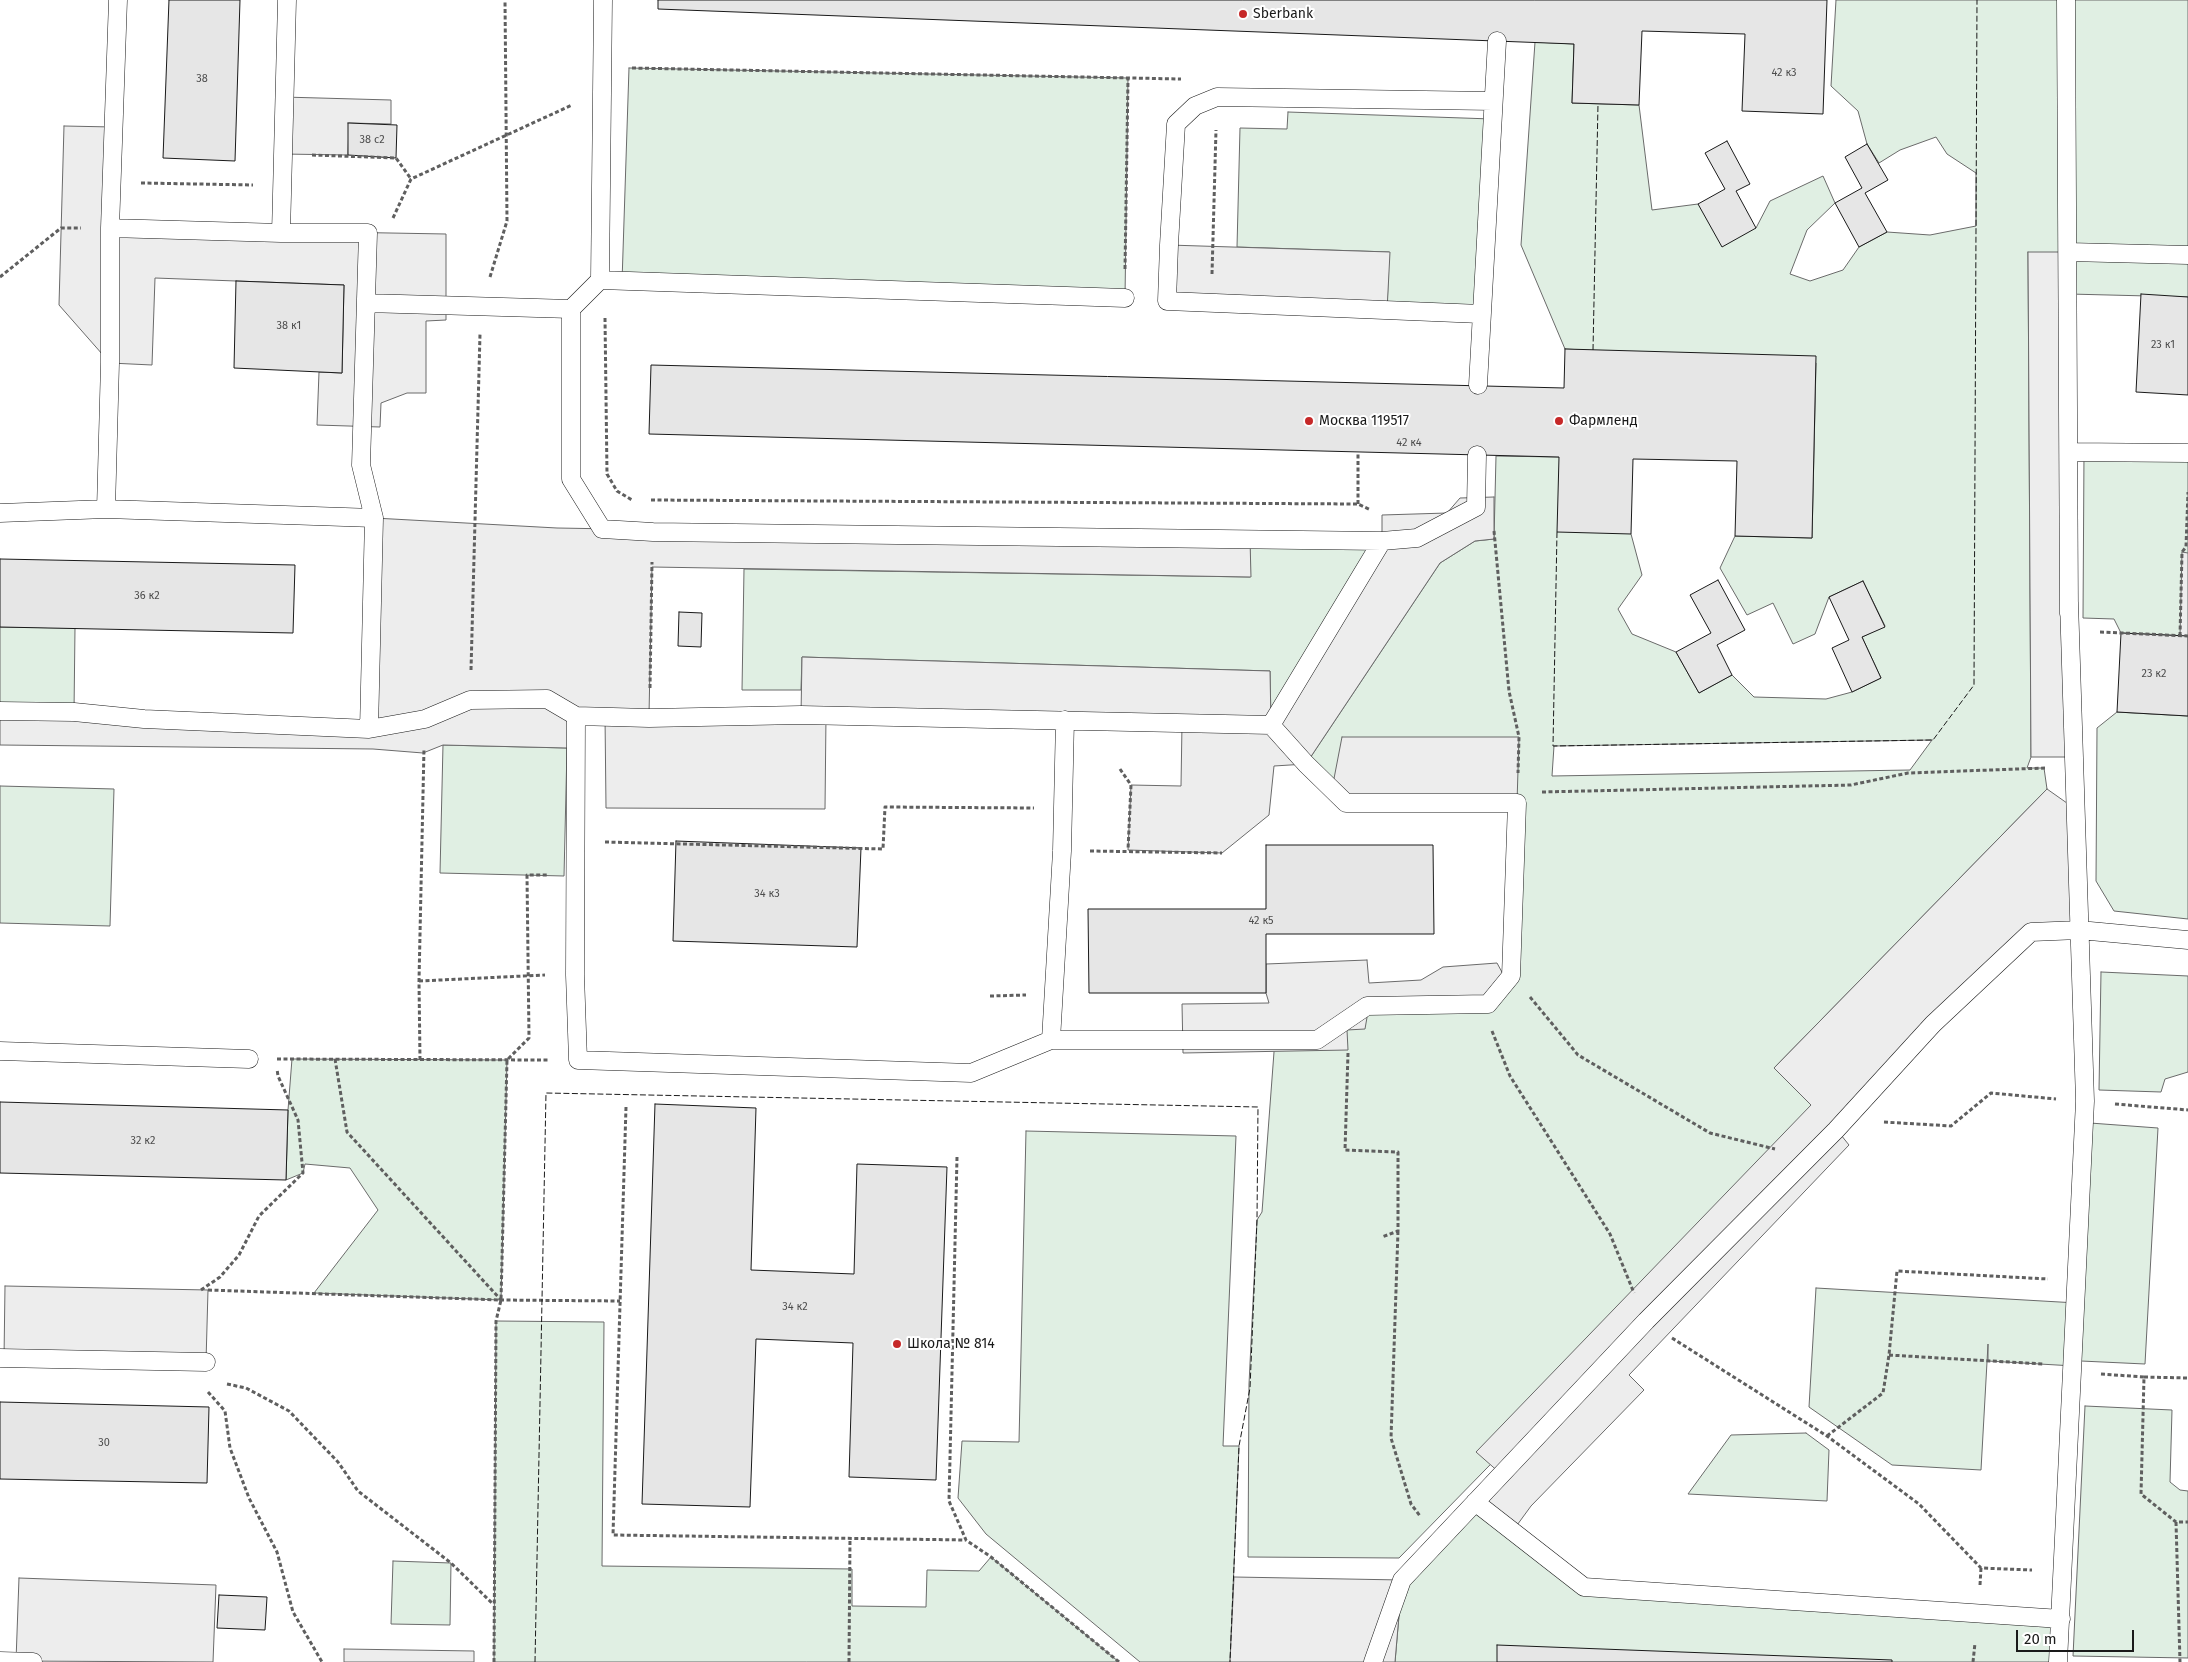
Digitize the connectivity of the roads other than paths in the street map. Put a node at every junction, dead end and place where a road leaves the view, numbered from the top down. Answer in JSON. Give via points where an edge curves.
{"nodes":[{"id":1,"x":118,"y":0,"type":"edge"},
{"id":2,"x":287,"y":0,"type":"edge"},
{"id":3,"x":603,"y":0,"type":"edge"},
{"id":4,"x":2066,"y":0,"type":"edge"},
{"id":5,"x":1496,"y":41,"type":"dead end"},
{"id":6,"x":1493,"y":101,"type":"junction"},
{"id":7,"x":110,"y":228,"type":"junction"},
{"id":8,"x":281,"y":233,"type":"junction"},
{"id":9,"x":2069,"y":252,"type":"junction"},
{"id":10,"x":2188,"y":255,"type":"edge"},
{"id":11,"x":600,"y":280,"type":"junction"},
{"id":12,"x":1125,"y":298,"type":"dead end"},
{"id":13,"x":366,"y":303,"type":"junction"},
{"id":14,"x":571,"y":309,"type":"junction"},
{"id":15,"x":1481,"y":314,"type":"junction"},
{"id":16,"x":1478,"y":385,"type":"dead end"},
{"id":17,"x":2069,"y":452,"type":"junction"},
{"id":18,"x":2188,"y":453,"type":"edge"},
{"id":19,"x":1478,"y":455,"type":"dead end"},
{"id":20,"x":106,"y":509,"type":"junction"},
{"id":21,"x":0,"y":513,"type":"edge"},
{"id":22,"x":374,"y":518,"type":"junction"},
{"id":23,"x":1382,"y":542,"type":"junction"},
{"id":24,"x":0,"y":711,"type":"edge"},
{"id":25,"x":576,"y":716,"type":"junction"},
{"id":26,"x":1065,"y":720,"type":"junction"},
{"id":27,"x":1271,"y":725,"type":"junction"},
{"id":28,"x":369,"y":729,"type":"junction"},
{"id":29,"x":2079,"y":930,"type":"junction"},
{"id":30,"x":2188,"y":940,"type":"edge"},
{"id":31,"x":1051,"y":1040,"type":"junction"},
{"id":32,"x":0,"y":1051,"type":"edge"},
{"id":33,"x":249,"y":1059,"type":"road end"},
{"id":34,"x":0,"y":1358,"type":"edge"},
{"id":35,"x":206,"y":1362,"type":"dead end"},
{"id":36,"x":1475,"y":1502,"type":"junction"},
{"id":37,"x":2061,"y":1619,"type":"junction"},
{"id":38,"x":0,"y":1661,"type":"edge"},
{"id":39,"x":33,"y":1662,"type":"edge"},
{"id":40,"x":1373,"y":1662,"type":"edge"},
{"id":41,"x":2058,"y":1662,"type":"edge"}],
"edges":[{"from":1,"to":7,"type":"lane"},
{"from":2,"to":8,"type":"lane"},
{"from":3,"to":11,"type":"lane"},
{"from":4,"to":9,"type":"lane"},
{"from":5,"to":6,"type":"lane"},
{"from":6,"to":15,"type":"lane"},
{"from":6,"to":15,"type":"lane","via":[[1217,97],[1195,106],[1176,124],[1167,301]]},
{"from":7,"to":8,"type":"lane"},
{"from":7,"to":20,"type":"lane"},
{"from":8,"to":13,"type":"lane","via":[[368,233]]},
{"from":9,"to":10,"type":"lane"},
{"from":9,"to":17,"type":"lane"},
{"from":11,"to":12,"type":"lane"},
{"from":11,"to":14,"type":"lane"},
{"from":13,"to":14,"type":"lane"},
{"from":13,"to":22,"type":"lane","via":[[361,465]]},
{"from":14,"to":23,"type":"lane","via":[[571,479],[602,529]]},
{"from":15,"to":16,"type":"lane"},
{"from":17,"to":18,"type":"lane"},
{"from":17,"to":29,"type":"lane","via":[[2069,616]]},
{"from":19,"to":23,"type":"lane","via":[[1476,507],[1417,538]]},
{"from":20,"to":21,"type":"lane"},
{"from":20,"to":22,"type":"lane"},
{"from":22,"to":28,"type":"lane"},
{"from":23,"to":27,"type":"lane"},
{"from":24,"to":28,"type":"lane","via":[[74,712],[144,719]]},
{"from":25,"to":26,"type":"lane","via":[[801,715]]},
{"from":25,"to":28,"type":"lane","via":[[547,700],[470,700],[425,719]]},
{"from":25,"to":31,"type":"lane","via":[[575,975],[578,1060],[971,1073]]},
{"from":26,"to":27,"type":"lane"},
{"from":26,"to":31,"type":"lane","via":[[1062,851]]},
{"from":27,"to":31,"type":"lane","via":[[1346,802],[1517,798],[1511,976],[1488,1004],[1367,1006],[1317,1040]]},
{"from":29,"to":30,"type":"lane"},
{"from":29,"to":36,"type":"lane","via":[[2031,932],[1934,1024],[1809,1158],[1646,1321]]},
{"from":29,"to":37,"type":"lane","via":[[2085,1101]]},
{"from":32,"to":33,"type":"lane"},
{"from":34,"to":35,"type":"lane"},
{"from":36,"to":37,"type":"lane","via":[[1584,1587]]},
{"from":36,"to":40,"type":"lane","via":[[1402,1580]]},
{"from":37,"to":41,"type":"lane"},
{"from":38,"to":39,"type":"lane"}]}
